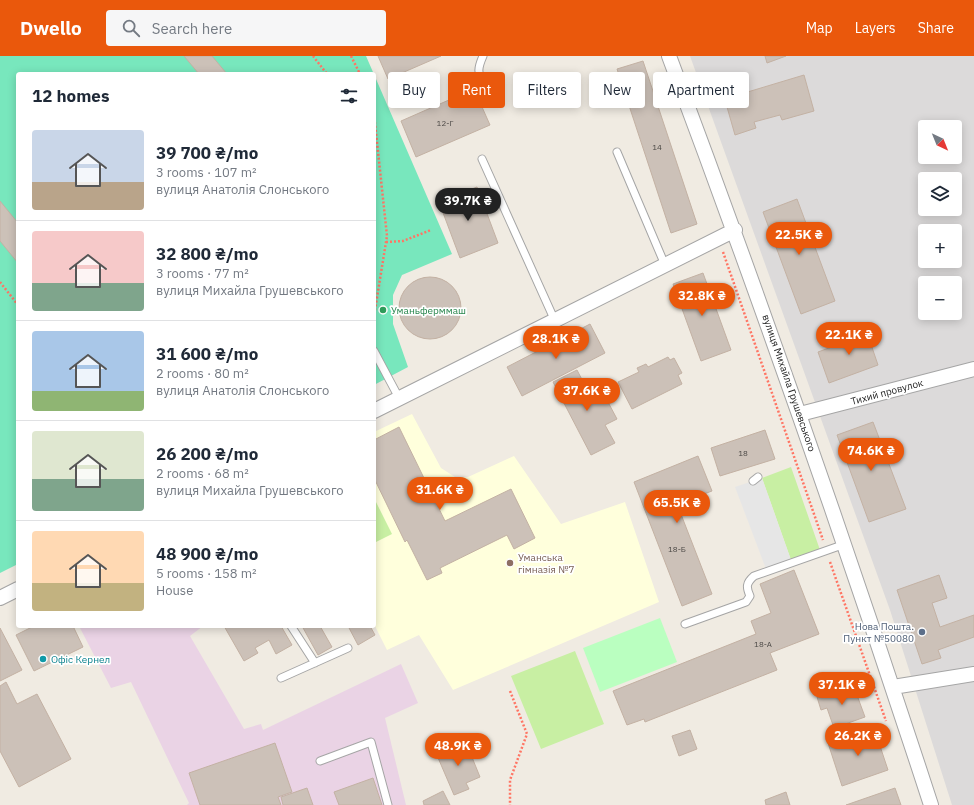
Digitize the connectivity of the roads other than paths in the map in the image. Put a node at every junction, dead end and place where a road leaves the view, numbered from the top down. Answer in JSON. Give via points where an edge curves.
{"nodes":[{"id":1,"x":483,"y":56,"type":"edge"},
{"id":2,"x":669,"y":56,"type":"edge"},
{"id":3,"x":479,"y":72,"type":"edge"},
{"id":4,"x":618,"y":152,"type":"dead end"},
{"id":5,"x":482,"y":159,"type":"dead end"},
{"id":6,"x":735,"y":230,"type":"junction"},
{"id":7,"x":665,"y":265,"type":"junction"},
{"id":8,"x":555,"y":321,"type":"junction"},
{"id":9,"x":376,"y":355,"type":"edge"},
{"id":10,"x":974,"y":369,"type":"edge"},
{"id":11,"x":399,"y":398,"type":"junction"},
{"id":12,"x":376,"y":410,"type":"edge"},
{"id":13,"x":800,"y":414,"type":"junction"},
{"id":14,"x":844,"y":544,"type":"junction"},
{"id":15,"x":16,"y":590,"type":"edge"},
{"id":16,"x":0,"y":598,"type":"edge"},
{"id":17,"x":685,"y":624,"type":"dead end"},
{"id":18,"x":292,"y":628,"type":"edge"},
{"id":19,"x":348,"y":648,"type":"dead end"},
{"id":20,"x":315,"y":663,"type":"junction"},
{"id":21,"x":974,"y":674,"type":"edge"},
{"id":22,"x":281,"y":678,"type":"dead end"},
{"id":23,"x":893,"y":687,"type":"junction"},
{"id":24,"x":320,"y":761,"type":"dead end"},
{"id":25,"x":388,"y":805,"type":"edge"},
{"id":26,"x":931,"y":805,"type":"edge"}],
"edges":[{"from":1,"to":3,"type":"lane"},
{"from":2,"to":6,"type":"street","name":"вулиця Михайла Грушевського"},
{"from":4,"to":7,"type":"lane"},
{"from":5,"to":8,"type":"lane"},
{"from":6,"to":7,"type":"street"},
{"from":6,"to":13,"type":"street","name":"вулиця Михайла Грушевського"},
{"from":7,"to":8,"type":"street"},
{"from":8,"to":11,"type":"street"},
{"from":9,"to":11,"type":"lane"},
{"from":10,"to":13,"type":"street","name":"Тихий провулок"},
{"from":11,"to":12,"type":"street"},
{"from":13,"to":14,"type":"street","name":"вулиця Михайла Грушевського"},
{"from":14,"to":17,"type":"lane","via":[[754,576],[748,581],[746,588],[750,596],[746,602]]},
{"from":14,"to":23,"type":"street","name":"вулиця Михайла Грушевського"},
{"from":15,"to":16,"type":"street"},
{"from":18,"to":20,"type":"lane"},
{"from":19,"to":20,"type":"lane"},
{"from":20,"to":22,"type":"lane"},
{"from":21,"to":23,"type":"street"},
{"from":23,"to":26,"type":"street","name":"вулиця Михайла Грушевського"},
{"from":24,"to":25,"type":"lane","via":[[370,742]]}]}
